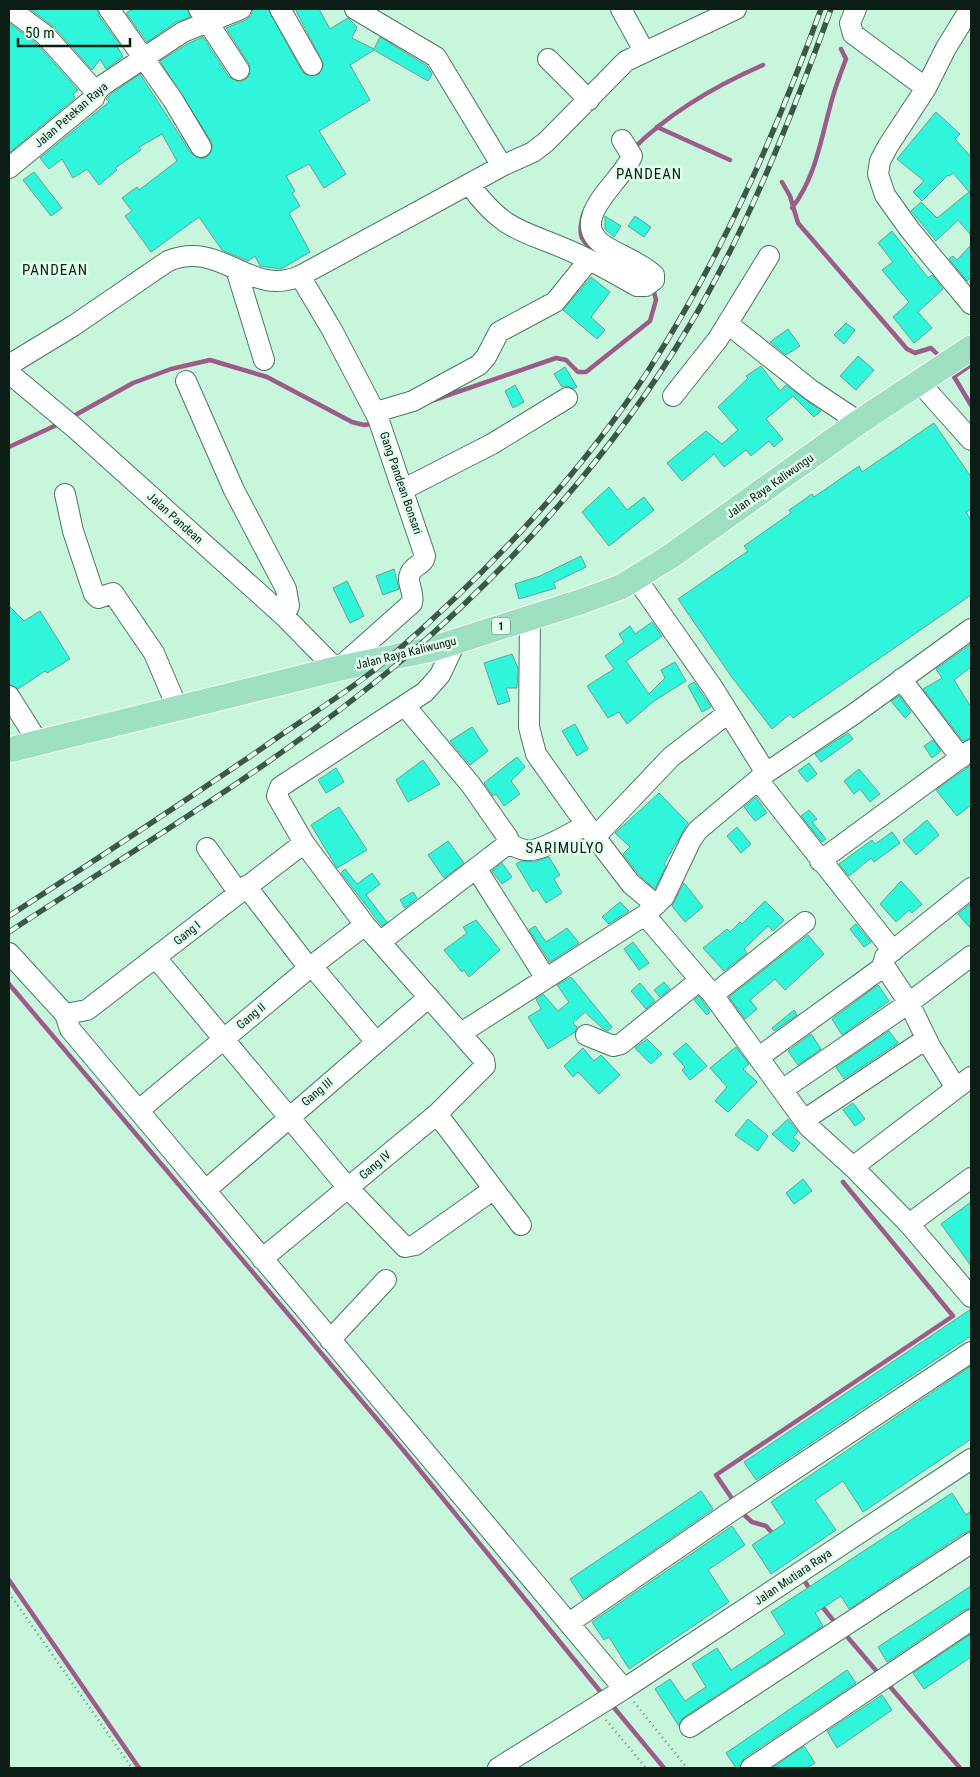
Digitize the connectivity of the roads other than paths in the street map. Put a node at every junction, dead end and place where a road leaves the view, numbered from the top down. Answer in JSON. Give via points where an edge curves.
{"nodes":[{"id":1,"x":10,"y":9,"type":"edge"},
{"id":2,"x":109,"y":9,"type":"edge"},
{"id":3,"x":241,"y":9,"type":"edge"},
{"id":4,"x":280,"y":9,"type":"edge"},
{"id":5,"x":355,"y":9,"type":"edge"},
{"id":6,"x":621,"y":9,"type":"edge"},
{"id":7,"x":736,"y":9,"type":"edge"},
{"id":8,"x":856,"y":9,"type":"edge"},
{"id":9,"x":970,"y":9,"type":"edge"},
{"id":10,"x":203,"y":16,"type":"edge"},
{"id":11,"x":644,"y":52,"type":"junction"},
{"id":12,"x":145,"y":59,"type":"junction"},
{"id":13,"x":548,"y":59,"type":"dead end"},
{"id":14,"x":312,"y":65,"type":"dead end"},
{"id":15,"x":239,"y":70,"type":"dead end"},
{"id":16,"x":926,"y":88,"type":"junction"},
{"id":17,"x":96,"y":92,"type":"junction"},
{"id":18,"x":589,"y":100,"type":"junction"},
{"id":19,"x":202,"y":147,"type":"dead end"},
{"id":20,"x":627,"y":147,"type":"dead end"},
{"id":21,"x":502,"y":166,"type":"junction"},
{"id":22,"x":9,"y":168,"type":"edge"},
{"id":23,"x":470,"y":185,"type":"junction"},
{"id":24,"x":770,"y":256,"type":"dead end"},
{"id":25,"x":589,"y":260,"type":"junction"},
{"id":26,"x":236,"y":270,"type":"junction"},
{"id":27,"x":300,"y":276,"type":"junction"},
{"id":28,"x":971,"y":304,"type":"edge"},
{"id":29,"x":728,"y":324,"type":"junction"},
{"id":30,"x":971,"y":348,"type":"edge"},
{"id":31,"x":264,"y":360,"type":"dead end"},
{"id":32,"x":9,"y":365,"type":"edge"},
{"id":33,"x":936,"y":372,"type":"junction"},
{"id":34,"x":9,"y":373,"type":"edge"},
{"id":35,"x":186,"y":381,"type":"dead end"},
{"id":36,"x":673,"y":396,"type":"dead end"},
{"id":37,"x":567,"y":398,"type":"dead end"},
{"id":38,"x":379,"y":420,"type":"junction"},
{"id":39,"x":859,"y":422,"type":"junction"},
{"id":40,"x":971,"y":440,"type":"edge"},
{"id":41,"x":404,"y":489,"type":"junction"},
{"id":42,"x":65,"y":494,"type":"dead end"},
{"id":43,"x":636,"y":578,"type":"junction"},
{"id":44,"x":284,"y":616,"type":"junction"},
{"id":45,"x":530,"y":616,"type":"junction"},
{"id":46,"x":971,"y":629,"type":"edge"},
{"id":47,"x":456,"y":641,"type":"junction"},
{"id":48,"x":337,"y":669,"type":"junction"},
{"id":49,"x":901,"y":678,"type":"junction"},
{"id":50,"x":9,"y":696,"type":"edge"},
{"id":51,"x":405,"y":706,"type":"junction"},
{"id":52,"x":177,"y":707,"type":"junction"},
{"id":53,"x":728,"y":713,"type":"junction"},
{"id":54,"x":38,"y":742,"type":"junction"},
{"id":55,"x":9,"y":750,"type":"edge"},
{"id":56,"x":966,"y":754,"type":"edge"},
{"id":57,"x":762,"y":776,"type":"junction"},
{"id":58,"x":590,"y":831,"type":"junction"},
{"id":59,"x":304,"y":843,"type":"junction"},
{"id":60,"x":507,"y":843,"type":"junction"},
{"id":61,"x":207,"y":848,"type":"dead end"},
{"id":62,"x":820,"y":861,"type":"junction"},
{"id":63,"x":476,"y":868,"type":"junction"},
{"id":64,"x":971,"y":888,"type":"edge"},
{"id":65,"x":242,"y":889,"type":"junction"},
{"id":66,"x":651,"y":909,"type":"junction"},
{"id":67,"x":805,"y":922,"type":"dead end"},
{"id":68,"x":365,"y":925,"type":"junction"},
{"id":69,"x":380,"y":942,"type":"junction"},
{"id":70,"x":9,"y":953,"type":"edge"},
{"id":71,"x":971,"y":956,"type":"edge"},
{"id":72,"x":156,"y":958,"type":"junction"},
{"id":73,"x":888,"y":959,"type":"junction"},
{"id":74,"x":310,"y":967,"type":"junction"},
{"id":75,"x":546,"y":977,"type":"junction"},
{"id":76,"x":700,"y":980,"type":"junction"},
{"id":77,"x":713,"y":995,"type":"junction"},
{"id":78,"x":429,"y":997,"type":"junction"},
{"id":79,"x":909,"y":1003,"type":"junction"},
{"id":80,"x":65,"y":1014,"type":"junction"},
{"id":81,"x":461,"y":1032,"type":"junction"},
{"id":82,"x":586,"y":1035,"type":"dead end"},
{"id":83,"x":926,"y":1038,"type":"junction"},
{"id":84,"x":223,"y":1039,"type":"junction"},
{"id":85,"x":376,"y":1042,"type":"junction"},
{"id":86,"x":759,"y":1056,"type":"junction"},
{"id":87,"x":964,"y":1083,"type":"edge"},
{"id":88,"x":782,"y":1090,"type":"junction"},
{"id":89,"x":139,"y":1110,"type":"junction"},
{"id":90,"x":437,"y":1114,"type":"junction"},
{"id":91,"x":288,"y":1117,"type":"junction"},
{"id":92,"x":804,"y":1120,"type":"junction"},
{"id":93,"x":853,"y":1166,"type":"junction"},
{"id":94,"x":971,"y":1178,"type":"edge"},
{"id":95,"x":348,"y":1188,"type":"junction"},
{"id":96,"x":206,"y":1189,"type":"junction"},
{"id":97,"x":494,"y":1189,"type":"junction"},
{"id":98,"x":909,"y":1224,"type":"junction"},
{"id":99,"x":520,"y":1226,"type":"dead end"},
{"id":100,"x":262,"y":1259,"type":"junction"},
{"id":101,"x":965,"y":1275,"type":"edge"},
{"id":102,"x":386,"y":1280,"type":"dead end"},
{"id":103,"x":971,"y":1296,"type":"edge"},
{"id":104,"x":330,"y":1340,"type":"junction"},
{"id":105,"x":971,"y":1352,"type":"edge"},
{"id":106,"x":971,"y":1459,"type":"edge"},
{"id":107,"x":971,"y":1543,"type":"edge"},
{"id":108,"x":971,"y":1620,"type":"edge"},
{"id":109,"x":569,"y":1623,"type":"junction"},
{"id":110,"x":608,"y":1699,"type":"junction"},
{"id":111,"x":690,"y":1727,"type":"dead end"},
{"id":112,"x":498,"y":1768,"type":"edge"},
{"id":113,"x":751,"y":1768,"type":"edge"}],
"edges":[{"from":1,"to":17,"type":"street","via":[[45,35]]},
{"from":2,"to":12,"type":"street"},
{"from":3,"to":10,"type":"street","name":"Jalan Petekan Raya"},
{"from":4,"to":14,"type":"street"},
{"from":5,"to":21,"type":"street","via":[[436,56]]},
{"from":6,"to":11,"type":"street"},
{"from":7,"to":11,"type":"street"},
{"from":8,"to":16,"type":"street","via":[[850,23],[853,34]]},
{"from":9,"to":16,"type":"street"},
{"from":10,"to":12,"type":"street","name":"Jalan Petekan Raya"},
{"from":10,"to":15,"type":"street"},
{"from":11,"to":18,"type":"street","via":[[626,61]]},
{"from":12,"to":17,"type":"street","name":"Jalan Petekan Raya"},
{"from":12,"to":19,"type":"street"},
{"from":13,"to":18,"type":"street"},
{"from":16,"to":28,"type":"street","via":[[880,160],[878,174],[884,194]]},
{"from":17,"to":22,"type":"street","name":"Jalan Petekan Raya","via":[[94,98]]},
{"from":18,"to":21,"type":"street","via":[[533,152]]},
{"from":20,"to":25,"type":"street","via":[[629,163],[598,204],[591,226],[594,236],[604,245],[655,278],[648,285],[637,286]]},
{"from":21,"to":23,"type":"street"},
{"from":23,"to":25,"type":"street","via":[[485,206],[506,224]]},
{"from":23,"to":27,"type":"street"},
{"from":24,"to":29,"type":"street"},
{"from":25,"to":38,"type":"street","via":[[556,302],[500,332],[479,365]]},
{"from":26,"to":27,"type":"street","via":[[279,282]]},
{"from":26,"to":31,"type":"street"},
{"from":26,"to":32,"type":"street","via":[[214,259],[182,255]]},
{"from":27,"to":38,"type":"street","name":"Gang Pandean Bonsari"},
{"from":29,"to":36,"type":"street"},
{"from":29,"to":39,"type":"street","via":[[811,390]]},
{"from":30,"to":33,"type":"main road","name":"Jalan Raya Kaliwungu","number":"1"},
{"from":33,"to":39,"type":"main road","name":"Jalan Raya Kaliwungu","number":"1"},
{"from":33,"to":40,"type":"street"},
{"from":34,"to":44,"type":"street","name":"Jalan Pandean"},
{"from":35,"to":44,"type":"street","via":[[234,490],[286,589],[289,606]]},
{"from":37,"to":41,"type":"street","via":[[492,444]]},
{"from":38,"to":41,"type":"street","name":"Gang Pandean Bonsari"},
{"from":39,"to":43,"type":"main road","name":"Jalan Raya Kaliwungu","number":"1"},
{"from":41,"to":48,"type":"street","name":"Gang Pandean Bonsari","via":[[425,556],[410,574],[414,592],[412,603]]},
{"from":42,"to":52,"type":"street","via":[[73,531],[94,594],[98,598],[114,593],[154,653]]},
{"from":43,"to":45,"type":"main road","name":"Jalan Raya Kaliwungu","number":"1","via":[[583,601]]},
{"from":43,"to":53,"type":"street"},
{"from":44,"to":48,"type":"street","name":"Jalan Pandean"},
{"from":45,"to":47,"type":"main road","name":"Jalan Raya Kaliwungu","number":"1"},
{"from":45,"to":58,"type":"street","via":[[529,727],[532,744]]},
{"from":46,"to":49,"type":"street"},
{"from":47,"to":48,"type":"main road","name":"Jalan Raya Kaliwungu","number":"1"},
{"from":47,"to":51,"type":"street","via":[[435,681]]},
{"from":48,"to":52,"type":"main road","name":"Jalan Raya Kaliwungu","number":"1"},
{"from":49,"to":56,"type":"street"},
{"from":49,"to":57,"type":"street"},
{"from":50,"to":54,"type":"street"},
{"from":51,"to":59,"type":"street","via":[[278,791],[278,800]]},
{"from":51,"to":60,"type":"street","via":[[471,785],[508,838]]},
{"from":52,"to":54,"type":"main road","name":"Jalan Raya Kaliwungu","number":"1"},
{"from":53,"to":57,"type":"street"},
{"from":53,"to":58,"type":"street","via":[[671,757]]},
{"from":54,"to":55,"type":"main road","name":"Jalan Raya Kaliwungu","number":"1"},
{"from":56,"to":62,"type":"street"},
{"from":57,"to":62,"type":"street"},
{"from":57,"to":66,"type":"street","via":[[694,835],[664,897]]},
{"from":58,"to":60,"type":"street","via":[[526,851]]},
{"from":58,"to":66,"type":"street"},
{"from":59,"to":65,"type":"street","name":"Gang I"},
{"from":59,"to":68,"type":"street"},
{"from":60,"to":63,"type":"street"},
{"from":61,"to":65,"type":"street"},
{"from":62,"to":73,"type":"street"},
{"from":63,"to":69,"type":"street"},
{"from":63,"to":75,"type":"street"},
{"from":64,"to":73,"type":"street"},
{"from":65,"to":72,"type":"street","name":"Gang I"},
{"from":65,"to":74,"type":"street"},
{"from":66,"to":75,"type":"street"},
{"from":66,"to":76,"type":"street"},
{"from":67,"to":77,"type":"street"},
{"from":68,"to":69,"type":"street"},
{"from":68,"to":74,"type":"street","name":"Gang II"},
{"from":69,"to":78,"type":"street"},
{"from":70,"to":80,"type":"street"},
{"from":71,"to":79,"type":"street"},
{"from":72,"to":80,"type":"street","name":"Gang I","via":[[87,1010]]},
{"from":72,"to":84,"type":"street"},
{"from":73,"to":79,"type":"street"},
{"from":73,"to":86,"type":"street"},
{"from":74,"to":84,"type":"street","name":"Gang II"},
{"from":74,"to":85,"type":"street"},
{"from":75,"to":81,"type":"street"},
{"from":76,"to":77,"type":"street"},
{"from":76,"to":82,"type":"street","via":[[620,1044],[613,1046]]},
{"from":77,"to":86,"type":"street"},
{"from":78,"to":81,"type":"street"},
{"from":78,"to":85,"type":"street","name":"Gang III"},
{"from":79,"to":83,"type":"street"},
{"from":79,"to":88,"type":"street"},
{"from":80,"to":89,"type":"street","via":[[70,1029]]},
{"from":81,"to":90,"type":"street","name":"Gang IV","via":[[484,1060],[485,1066]]},
{"from":83,"to":87,"type":"street"},
{"from":83,"to":92,"type":"street"},
{"from":84,"to":89,"type":"street","name":"Gang II"},
{"from":84,"to":91,"type":"street"},
{"from":85,"to":91,"type":"street","name":"Gang III"},
{"from":86,"to":88,"type":"street"},
{"from":87,"to":93,"type":"street"},
{"from":88,"to":92,"type":"street"},
{"from":89,"to":96,"type":"street"},
{"from":90,"to":95,"type":"street","name":"Gang IV"},
{"from":90,"to":97,"type":"street"},
{"from":91,"to":95,"type":"street"},
{"from":91,"to":96,"type":"street","name":"Gang III"},
{"from":92,"to":93,"type":"street"},
{"from":93,"to":98,"type":"street"},
{"from":94,"to":98,"type":"street"},
{"from":95,"to":97,"type":"street","via":[[408,1248]]},
{"from":95,"to":100,"type":"street","name":"Gang IV"},
{"from":96,"to":100,"type":"street"},
{"from":97,"to":99,"type":"street"},
{"from":98,"to":101,"type":"street"},
{"from":100,"to":104,"type":"street"},
{"from":101,"to":103,"type":"street"},
{"from":102,"to":104,"type":"street"},
{"from":104,"to":109,"type":"street"},
{"from":105,"to":109,"type":"street"},
{"from":106,"to":110,"type":"street","name":"Jalan Mutiara Raya"},
{"from":107,"to":111,"type":"street"},
{"from":108,"to":113,"type":"street"},
{"from":109,"to":110,"type":"street"},
{"from":110,"to":112,"type":"street","name":"Jalan Mutiara Raya"}]}
